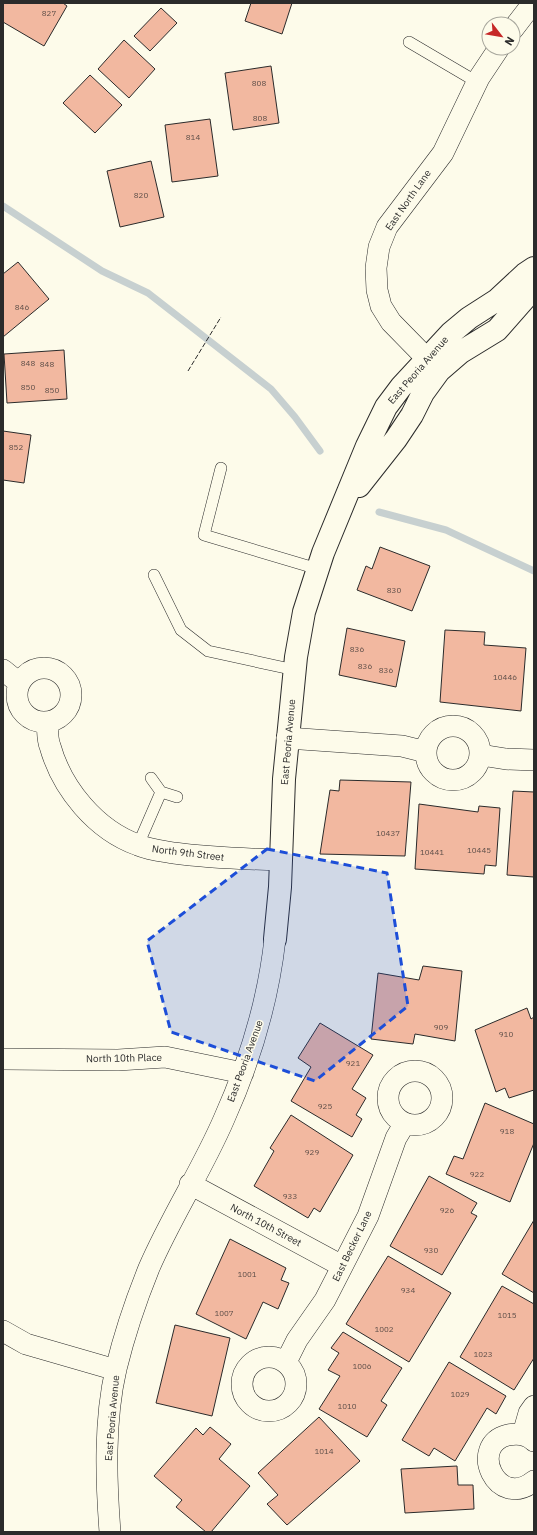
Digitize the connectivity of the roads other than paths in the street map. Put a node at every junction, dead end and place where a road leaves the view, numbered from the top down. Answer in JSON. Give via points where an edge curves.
{"nodes":[{"id":1,"x":533,"y":3,"type":"edge"},
{"id":2,"x":521,"y":19,"type":"edge"},
{"id":3,"x":409,"y":42,"type":"dead end"},
{"id":4,"x":494,"y":56,"type":"edge"},
{"id":5,"x":477,"y":82,"type":"junction"},
{"id":6,"x":534,"y":268,"type":"edge"},
{"id":7,"x":534,"y":288,"type":"edge"},
{"id":8,"x":432,"y":364,"type":"junction"},
{"id":9,"x":221,"y":468,"type":"dead end"},
{"id":10,"x":318,"y":569,"type":"junction"},
{"id":11,"x":154,"y":575,"type":"dead end"},
{"id":12,"x":3,"y":670,"type":"edge"},
{"id":13,"x":295,"y":670,"type":"junction"},
{"id":14,"x":19,"y":683,"type":"junction"},
{"id":15,"x":47,"y":722,"type":"junction"},
{"id":16,"x":287,"y":738,"type":"junction"},
{"id":17,"x":426,"y":752,"type":"junction"},
{"id":18,"x":481,"y":755,"type":"junction"},
{"id":19,"x":534,"y":760,"type":"edge"},
{"id":20,"x":151,"y":778,"type":"dead end"},
{"id":21,"x":161,"y":792,"type":"junction"},
{"id":22,"x":177,"y":798,"type":"dead end"},
{"id":23,"x":138,"y":845,"type":"junction"},
{"id":24,"x":281,"y":860,"type":"junction"},
{"id":25,"x":274,"y":939,"type":"joint"},
{"id":26,"x":3,"y":1059,"type":"edge"},
{"id":27,"x":243,"y":1072,"type":"junction"},
{"id":28,"x":405,"y":1123,"type":"dead end"},
{"id":29,"x":190,"y":1184,"type":"junction"},
{"id":30,"x":342,"y":1266,"type":"junction"},
{"id":31,"x":3,"y":1332,"type":"edge"},
{"id":32,"x":286,"y":1362,"type":"dead end"},
{"id":33,"x":116,"y":1370,"type":"junction"},
{"id":34,"x":534,"y":1406,"type":"edge"},
{"id":35,"x":528,"y":1438,"type":"edge"},
{"id":36,"x":534,"y":1481,"type":"edge"},
{"id":37,"x":110,"y":1532,"type":"edge"}],
"edges":[{"from":1,"to":2,"type":"street"},
{"from":3,"to":5,"type":"lane"},
{"from":4,"to":5,"type":"street","name":"East North Lane"},
{"from":5,"to":8,"type":"street","name":"East North Lane","via":[[443,152],[387,227],[379,247],[376,268],[381,306],[391,322]]},
{"from":6,"to":8,"type":"street","name":"East Peoria Avenue","via":[[497,300],[451,333]]},
{"from":7,"to":8,"type":"street","name":"East Peoria Avenue","via":[[496,330],[461,352]]},
{"from":8,"to":10,"type":"street","name":"East Peoria Avenue","via":[[401,387],[386,406],[367,446]]},
{"from":9,"to":10,"type":"lane","via":[[204,535]]},
{"from":10,"to":13,"type":"street","name":"East Peoria Avenue","via":[[304,612]]},
{"from":11,"to":13,"type":"lane","via":[[181,630],[208,651]]},
{"from":12,"to":14,"type":"street"},
{"from":13,"to":16,"type":"street","name":"East Peoria Avenue"},
{"from":14,"to":15,"type":"street","via":[[17,693],[22,711],[38,722]]},
{"from":14,"to":15,"type":"street","via":[[27,674],[38,668],[54,669],[67,679],[72,694],[68,710]]},
{"from":15,"to":23,"type":"street","name":"North 9th Street","via":[[49,746],[62,778],[78,801],[117,835]]},
{"from":16,"to":17,"type":"street","via":[[402,746]]},
{"from":16,"to":24,"type":"street","name":"East Peoria Avenue"},
{"from":17,"to":18,"type":"street","via":[[432,736],[438,730],[454,726],[471,731],[478,742]]},
{"from":17,"to":18,"type":"street","via":[[427,762],[438,777],[457,781],[474,772]]},
{"from":18,"to":19,"type":"street"},
{"from":20,"to":21,"type":"lane"},
{"from":21,"to":22,"type":"lane"},
{"from":21,"to":23,"type":"lane"},
{"from":23,"to":24,"type":"street","name":"North 9th Street","via":[[193,855]]},
{"from":24,"to":25,"type":"street","name":"East Peoria Avenue"},
{"from":25,"to":27,"type":"street","name":"East Peoria Avenue","via":[[272,966],[260,1022]]},
{"from":26,"to":27,"type":"street","name":"North 10th Place","via":[[118,1060],[165,1057]]},
{"from":27,"to":29,"type":"street","name":"East Peoria Avenue","via":[[224,1120]]},
{"from":28,"to":30,"type":"street","name":"East Becker Lane","via":[[396,1138],[368,1216]]},
{"from":29,"to":30,"type":"street","name":"North 10th Street"},
{"from":29,"to":33,"type":"street","name":"East Peoria Avenue","via":[[149,1269]]},
{"from":30,"to":32,"type":"street","name":"East Becker Lane","via":[[325,1300],[297,1340]]},
{"from":31,"to":33,"type":"street","via":[[26,1344]]},
{"from":33,"to":37,"type":"street","name":"East Peoria Avenue","via":[[106,1480]]},
{"from":34,"to":35,"type":"street","via":[[529,1414]]},
{"from":35,"to":36,"type":"street","via":[[514,1434],[497,1440],[488,1455],[488,1464],[490,1473],[502,1485],[520,1488]]}]}
